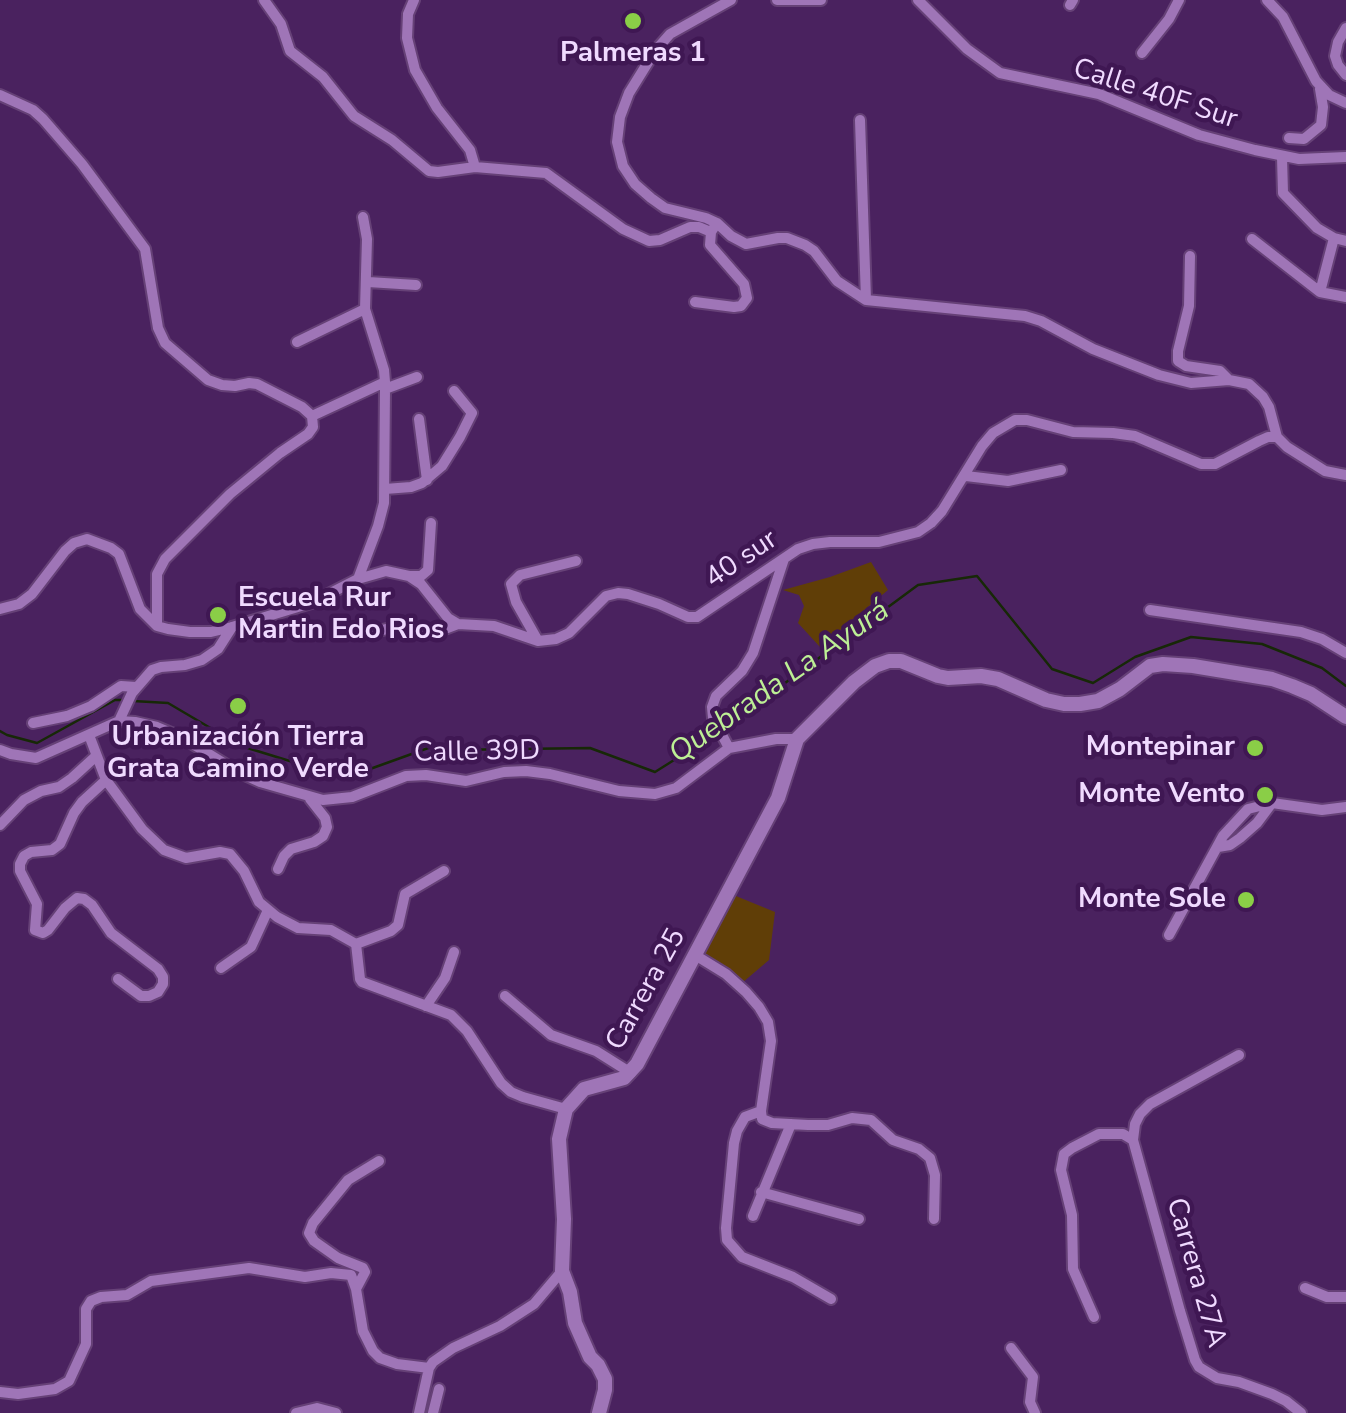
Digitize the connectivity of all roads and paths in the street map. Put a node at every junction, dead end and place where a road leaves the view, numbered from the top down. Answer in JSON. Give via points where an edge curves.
{"nodes":[{"id":1,"x":264,"y":0,"type":"edge"},
{"id":2,"x":414,"y":0,"type":"edge"},
{"id":3,"x":731,"y":0,"type":"edge"},
{"id":4,"x":777,"y":0,"type":"edge"},
{"id":5,"x":821,"y":0,"type":"edge"},
{"id":6,"x":918,"y":0,"type":"edge"},
{"id":7,"x":1178,"y":0,"type":"edge"},
{"id":8,"x":1267,"y":0,"type":"edge"},
{"id":9,"x":1346,"y":28,"type":"edge"},
{"id":10,"x":1142,"y":53,"type":"dead end"},
{"id":11,"x":1346,"y":75,"type":"edge"},
{"id":12,"x":1316,"y":81,"type":"junction"},
{"id":13,"x":0,"y":95,"type":"edge"},
{"id":14,"x":1346,"y":104,"type":"edge"},
{"id":15,"x":860,"y":120,"type":"dead end"},
{"id":16,"x":1290,"y":138,"type":"dead end"},
{"id":17,"x":1282,"y":157,"type":"junction"},
{"id":18,"x":1346,"y":157,"type":"edge"},
{"id":19,"x":475,"y":166,"type":"junction"},
{"id":20,"x":363,"y":217,"type":"dead end"},
{"id":21,"x":714,"y":228,"type":"junction"},
{"id":22,"x":1252,"y":238,"type":"dead end"},
{"id":23,"x":1340,"y":240,"type":"edge"},
{"id":24,"x":1190,"y":256,"type":"dead end"},
{"id":25,"x":368,"y":282,"type":"junction"},
{"id":26,"x":416,"y":285,"type":"dead end"},
{"id":27,"x":1320,"y":292,"type":"junction"},
{"id":28,"x":1346,"y":297,"type":"edge"},
{"id":29,"x":866,"y":300,"type":"junction"},
{"id":30,"x":695,"y":302,"type":"dead end"},
{"id":31,"x":365,"y":309,"type":"junction"},
{"id":32,"x":298,"y":342,"type":"dead end"},
{"id":33,"x":417,"y":378,"type":"dead end"},
{"id":34,"x":1229,"y":380,"type":"junction"},
{"id":35,"x":385,"y":386,"type":"junction"},
{"id":36,"x":454,"y":391,"type":"dead end"},
{"id":37,"x":312,"y":416,"type":"junction"},
{"id":38,"x":420,"y":419,"type":"dead end"},
{"id":39,"x":1278,"y":437,"type":"junction"},
{"id":40,"x":1061,"y":470,"type":"dead end"},
{"id":41,"x":1346,"y":474,"type":"edge"},
{"id":42,"x":966,"y":476,"type":"junction"},
{"id":43,"x":427,"y":480,"type":"junction"},
{"id":44,"x":385,"y":489,"type":"junction"},
{"id":45,"x":431,"y":523,"type":"dead end"},
{"id":46,"x":785,"y":557,"type":"junction"},
{"id":47,"x":576,"y":561,"type":"dead end"},
{"id":48,"x":409,"y":576,"type":"junction"},
{"id":49,"x":358,"y":580,"type":"junction"},
{"id":50,"x":0,"y":609,"type":"edge"},
{"id":51,"x":1150,"y":610,"type":"dead end"},
{"id":52,"x":458,"y":624,"type":"junction"},
{"id":53,"x":157,"y":626,"type":"junction"},
{"id":54,"x":232,"y":627,"type":"junction"},
{"id":55,"x":364,"y":634,"type":"dead end"},
{"id":56,"x":538,"y":641,"type":"junction"},
{"id":57,"x":1346,"y":653,"type":"edge"},
{"id":58,"x":134,"y":690,"type":"junction"},
{"id":59,"x":1346,"y":718,"type":"edge"},
{"id":60,"x":119,"y":721,"type":"junction"},
{"id":61,"x":33,"y":724,"type":"dead end"},
{"id":62,"x":88,"y":735,"type":"junction"},
{"id":63,"x":798,"y":739,"type":"junction"},
{"id":64,"x":726,"y":743,"type":"junction"},
{"id":65,"x":0,"y":750,"type":"edge"},
{"id":66,"x":95,"y":757,"type":"junction"},
{"id":67,"x":106,"y":780,"type":"junction"},
{"id":68,"x":309,"y":798,"type":"junction"},
{"id":69,"x":1272,"y":803,"type":"junction"},
{"id":70,"x":1346,"y":807,"type":"edge"},
{"id":71,"x":0,"y":825,"type":"edge"},
{"id":72,"x":1218,"y":848,"type":"junction"},
{"id":73,"x":278,"y":868,"type":"dead end"},
{"id":74,"x":444,"y":871,"type":"dead end"},
{"id":75,"x":268,"y":910,"type":"junction"},
{"id":76,"x":1169,"y":935,"type":"dead end"},
{"id":77,"x":356,"y":944,"type":"junction"},
{"id":78,"x":454,"y":952,"type":"dead end"},
{"id":79,"x":695,"y":955,"type":"junction"},
{"id":80,"x":220,"y":968,"type":"dead end"},
{"id":81,"x":118,"y":979,"type":"dead end"},
{"id":82,"x":505,"y":996,"type":"dead end"},
{"id":83,"x":426,"y":1006,"type":"junction"},
{"id":84,"x":1239,"y":1055,"type":"dead end"},
{"id":85,"x":630,"y":1072,"type":"junction"},
{"id":86,"x":566,"y":1109,"type":"junction"},
{"id":87,"x":760,"y":1111,"type":"junction"},
{"id":88,"x":791,"y":1124,"type":"junction"},
{"id":89,"x":1133,"y":1140,"type":"junction"},
{"id":90,"x":379,"y":1161,"type":"dead end"},
{"id":91,"x":762,"y":1192,"type":"junction"},
{"id":92,"x":753,"y":1216,"type":"dead end"},
{"id":93,"x":860,"y":1219,"type":"dead end"},
{"id":94,"x":934,"y":1219,"type":"dead end"},
{"id":95,"x":562,"y":1270,"type":"junction"},
{"id":96,"x":1306,"y":1288,"type":"dead end"},
{"id":97,"x":356,"y":1289,"type":"junction"},
{"id":98,"x":1346,"y":1297,"type":"edge"},
{"id":99,"x":831,"y":1299,"type":"dead end"},
{"id":100,"x":1094,"y":1317,"type":"dead end"},
{"id":101,"x":1011,"y":1348,"type":"dead end"},
{"id":102,"x":429,"y":1368,"type":"junction"},
{"id":103,"x":439,"y":1389,"type":"dead end"},
{"id":104,"x":0,"y":1392,"type":"edge"},
{"id":105,"x":296,"y":1413,"type":"edge"},
{"id":106,"x":336,"y":1413,"type":"edge"},
{"id":107,"x":419,"y":1413,"type":"edge"},
{"id":108,"x":433,"y":1413,"type":"edge"},
{"id":109,"x":600,"y":1413,"type":"edge"},
{"id":110,"x":1035,"y":1413,"type":"edge"},
{"id":111,"x":1302,"y":1413,"type":"edge"}],
"edges":[{"from":1,"to":19,"type":"street","via":[[290,51],[323,77],[354,116],[429,171]]},
{"from":2,"to":19,"type":"street","via":[[407,38],[415,70]]},
{"from":3,"to":21,"type":"street","via":[[670,34],[655,51],[629,93],[617,142],[622,166],[650,198],[706,218]]},
{"from":4,"to":5,"type":"street"},
{"from":6,"to":17,"type":"street","name":"Calle 40F Sur","via":[[1000,73],[1100,94],[1198,135]]},
{"from":7,"to":10,"type":"street"},
{"from":8,"to":12,"type":"street"},
{"from":9,"to":11,"type":"street","via":[[1335,56]]},
{"from":12,"to":14,"type":"street"},
{"from":12,"to":16,"type":"street","via":[[1321,125],[1304,139]]},
{"from":13,"to":37,"type":"street","via":[[44,119],[145,249],[166,343],[208,380],[257,384]]},
{"from":15,"to":29,"type":"street"},
{"from":17,"to":18,"type":"street","name":"Calle 40F Sur"},
{"from":17,"to":23,"type":"street","via":[[1283,193],[1317,228]]},
{"from":19,"to":21,"type":"street","via":[[546,173],[649,241],[694,226]]},
{"from":20,"to":25,"type":"street"},
{"from":21,"to":29,"type":"street","via":[[746,244],[778,238],[805,244],[837,281]]},
{"from":21,"to":30,"type":"street","via":[[710,245],[744,284],[747,298],[741,306]]},
{"from":22,"to":27,"type":"street"},
{"from":23,"to":27,"type":"street"},
{"from":24,"to":34,"type":"street","via":[[1178,360],[1220,371]]},
{"from":25,"to":26,"type":"street"},
{"from":25,"to":31,"type":"street"},
{"from":27,"to":28,"type":"street"},
{"from":29,"to":34,"type":"street","via":[[1025,316],[1159,375],[1192,383]]},
{"from":31,"to":32,"type":"street"},
{"from":31,"to":35,"type":"street"},
{"from":33,"to":35,"type":"street"},
{"from":34,"to":39,"type":"street","via":[[1263,396]]},
{"from":35,"to":37,"type":"street"},
{"from":35,"to":44,"type":"street"},
{"from":36,"to":43,"type":"street","via":[[472,409],[471,418]]},
{"from":37,"to":53,"type":"street","via":[[308,434],[230,494],[165,559],[157,574]]},
{"from":38,"to":43,"type":"street"},
{"from":39,"to":41,"type":"street","via":[[1308,462]]},
{"from":39,"to":42,"type":"street","name":"40 sur","via":[[1201,464],[1134,436],[1015,420],[993,433]]},
{"from":40,"to":42,"type":"street","via":[[1008,482]]},
{"from":42,"to":46,"type":"street","name":"40 sur","via":[[918,532],[879,542],[813,544]]},
{"from":43,"to":44,"type":"street"},
{"from":44,"to":49,"type":"street"},
{"from":45,"to":48,"type":"street","via":[[428,570]]},
{"from":46,"to":56,"type":"street","name":"40 sur","via":[[697,617],[618,593],[606,596],[570,633]]},
{"from":46,"to":64,"type":"street","via":[[752,653],[712,707]]},
{"from":47,"to":56,"type":"street","via":[[520,575],[511,584]]},
{"from":48,"to":49,"type":"street","via":[[386,570]]},
{"from":48,"to":52,"type":"street"},
{"from":49,"to":54,"type":"street"},
{"from":50,"to":53,"type":"street","via":[[32,594],[65,552],[86,538],[119,554],[140,610]]},
{"from":51,"to":57,"type":"street","via":[[1302,632]]},
{"from":52,"to":55,"type":"street","via":[[432,632],[396,627]]},
{"from":52,"to":56,"type":"street","via":[[494,626]]},
{"from":53,"to":54,"type":"street","via":[[190,632]]},
{"from":54,"to":58,"type":"street","via":[[202,660],[152,670]]},
{"from":58,"to":60,"type":"street"},
{"from":58,"to":61,"type":"street","via":[[121,686],[91,706]]},
{"from":59,"to":63,"type":"street","via":[[1292,686],[1212,668],[1150,666],[1098,701],[1064,704],[998,678],[948,678],[888,661],[854,682]]},
{"from":60,"to":62,"type":"street"},
{"from":60,"to":68,"type":"street","name":"Calle 39D","via":[[184,738],[249,777]]},
{"from":62,"to":65,"type":"street","via":[[36,758]]},
{"from":62,"to":66,"type":"street"},
{"from":63,"to":64,"type":"street"},
{"from":63,"to":79,"type":"street","name":"Carrera 25","via":[[778,798]]},
{"from":64,"to":68,"type":"street","name":"Calle 39D","via":[[687,781],[655,794],[526,771],[466,781],[406,776],[339,800]]},
{"from":66,"to":67,"type":"street"},
{"from":66,"to":71,"type":"street","via":[[58,787],[24,800]]},
{"from":67,"to":75,"type":"street","via":[[164,850],[186,858],[230,854]]},
{"from":67,"to":81,"type":"street","via":[[74,813],[60,844],[24,856],[20,871],[35,896],[35,930],[43,934],[65,908],[84,899],[111,933],[158,969],[164,984],[141,996]]},
{"from":68,"to":73,"type":"street","via":[[327,827],[314,842],[290,849]]},
{"from":69,"to":70,"type":"street"},
{"from":69,"to":72,"type":"street","via":[[1240,838]]},
{"from":69,"to":72,"type":"street","via":[[1239,816]]},
{"from":72,"to":76,"type":"street"},
{"from":74,"to":77,"type":"street","via":[[405,894],[392,930]]},
{"from":75,"to":77,"type":"street","via":[[292,927],[331,930]]},
{"from":75,"to":80,"type":"street","via":[[251,948]]},
{"from":77,"to":83,"type":"street","via":[[362,982]]},
{"from":78,"to":83,"type":"street"},
{"from":79,"to":85,"type":"street","name":"Carrera 25"},
{"from":79,"to":87,"type":"street","via":[[746,992],[768,1022]]},
{"from":82,"to":85,"type":"street","via":[[551,1035]]},
{"from":83,"to":86,"type":"street","via":[[460,1021],[511,1092]]},
{"from":84,"to":89,"type":"street","via":[[1150,1104]]},
{"from":85,"to":86,"type":"street","name":"Carrera 25","via":[[584,1090]]},
{"from":86,"to":95,"type":"street","via":[[559,1139]]},
{"from":87,"to":88,"type":"street","via":[[764,1120]]},
{"from":87,"to":99,"type":"street","via":[[741,1123],[734,1143],[727,1240],[742,1256]]},
{"from":88,"to":91,"type":"street"},
{"from":88,"to":94,"type":"street","via":[[862,1117],[925,1153],[936,1175]]},
{"from":89,"to":100,"type":"street","via":[[1099,1134],[1064,1154],[1072,1269]]},
{"from":89,"to":111,"type":"street","name":"Carrera 27A","via":[[1194,1360],[1210,1375],[1255,1386]]},
{"from":90,"to":97,"type":"street","via":[[348,1180],[309,1233],[338,1258],[363,1268]]},
{"from":91,"to":92,"type":"street"},
{"from":91,"to":93,"type":"street"},
{"from":95,"to":102,"type":"street","via":[[534,1304],[439,1356]]},
{"from":95,"to":109,"type":"street","via":[[574,1323],[605,1379]]},
{"from":96,"to":98,"type":"street","via":[[1327,1298]]},
{"from":97,"to":102,"type":"street","via":[[363,1331],[380,1358]]},
{"from":97,"to":104,"type":"street","via":[[351,1276],[342,1274],[304,1277],[249,1268],[151,1281],[91,1301],[86,1344],[69,1381]]},
{"from":101,"to":110,"type":"street","via":[[1033,1377]]},
{"from":102,"to":107,"type":"street"},
{"from":103,"to":108,"type":"street"},
{"from":105,"to":106,"type":"street"}]}
